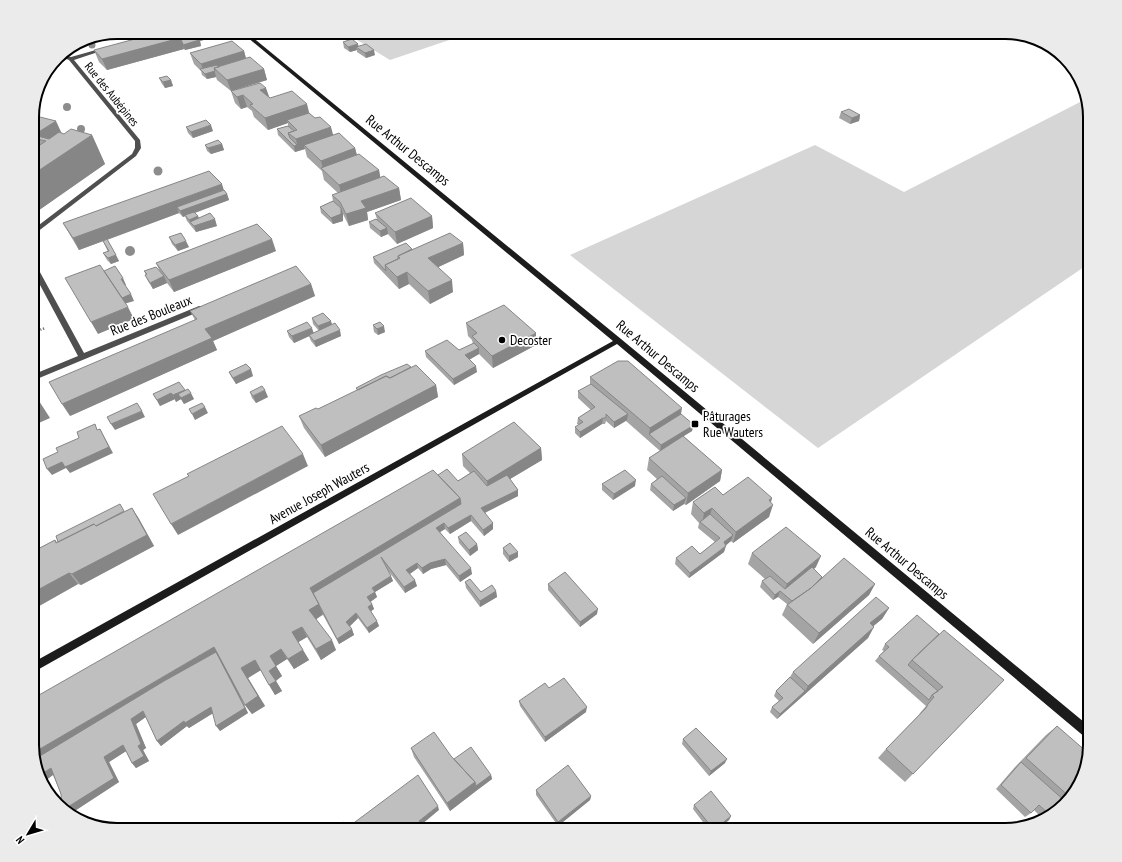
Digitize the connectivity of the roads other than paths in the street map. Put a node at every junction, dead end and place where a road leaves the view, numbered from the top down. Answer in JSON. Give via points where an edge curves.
{"nodes":[{"id":1,"x":251,"y":39,"type":"edge"},
{"id":2,"x":110,"y":48,"type":"edge"},
{"id":3,"x":67,"y":58,"type":"edge"},
{"id":4,"x":71,"y":59,"type":"junction"},
{"id":5,"x":39,"y":227,"type":"edge"},
{"id":6,"x":39,"y":275,"type":"edge"},
{"id":7,"x":207,"y":306,"type":"edge"},
{"id":8,"x":618,"y":341,"type":"junction"},
{"id":9,"x":82,"y":357,"type":"junction"},
{"id":10,"x":39,"y":375,"type":"edge"},
{"id":11,"x":39,"y":664,"type":"edge"},
{"id":12,"x":1083,"y":728,"type":"edge"}],
"edges":[{"from":1,"to":8,"type":"street","name":"Rue Arthur Descamps"},
{"from":2,"to":4,"type":"street","name":"Rue des Aubépines"},
{"from":3,"to":4,"type":"street","name":"Rue des Aubépines"},
{"from":4,"to":5,"type":"street","name":"Rue des Aubépines","via":[[138,141],[138,148],[134,155]]},
{"from":6,"to":9,"type":"street"},
{"from":7,"to":9,"type":"street","name":"Rue des Bouleaux"},
{"from":8,"to":11,"type":"street","name":"Avenue Joseph Wauters"},
{"from":8,"to":12,"type":"street","name":"Rue Arthur Descamps"},
{"from":9,"to":10,"type":"street","name":"Rue des Bouleaux"}]}
